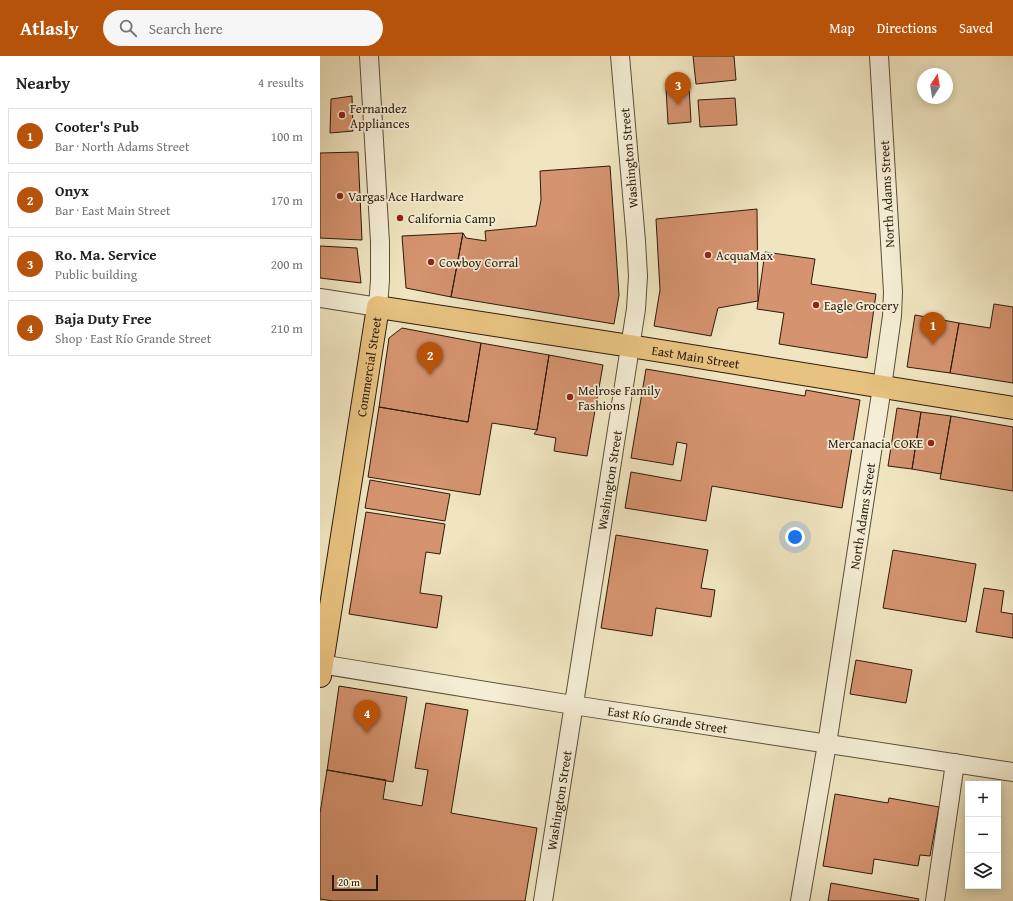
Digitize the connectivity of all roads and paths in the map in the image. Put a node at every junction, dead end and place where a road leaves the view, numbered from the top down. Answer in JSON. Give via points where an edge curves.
{"nodes":[{"id":1,"x":369,"y":56,"type":"edge"},
{"id":2,"x":620,"y":56,"type":"edge"},
{"id":3,"x":879,"y":56,"type":"edge"},
{"id":4,"x":320,"y":298,"type":"edge"},
{"id":5,"x":378,"y":307,"type":"junction"},
{"id":6,"x":630,"y":346,"type":"junction"},
{"id":7,"x":882,"y":387,"type":"junction"},
{"id":8,"x":1013,"y":408,"type":"edge"},
{"id":9,"x":321,"y":668,"type":"edge"},
{"id":10,"x":573,"y":705,"type":"junction"},
{"id":11,"x":826,"y":744,"type":"junction"},
{"id":12,"x":955,"y":763,"type":"junction"},
{"id":13,"x":1013,"y":772,"type":"edge"},
{"id":14,"x":543,"y":901,"type":"edge"},
{"id":15,"x":800,"y":901,"type":"edge"},
{"id":16,"x":935,"y":901,"type":"edge"}],
"edges":[{"from":1,"to":5,"type":"street","name":"Commercial Street","via":[[380,242]]},
{"from":2,"to":6,"type":"street","name":"Washington Street","via":[[638,276]]},
{"from":3,"to":7,"type":"street","name":"North Adams Street","via":[[893,292]]},
{"from":4,"to":5,"type":"street"},
{"from":5,"to":6,"type":"main road","name":"East Main Street"},
{"from":5,"to":9,"type":"main road","name":"Commercial Street"},
{"from":6,"to":7,"type":"main road","name":"East Main Street"},
{"from":6,"to":10,"type":"street","name":"Washington Street"},
{"from":7,"to":8,"type":"main road","name":"East Main Street"},
{"from":7,"to":11,"type":"street","name":"North Adams Street"},
{"from":9,"to":10,"type":"street","name":"East Río Grande Street"},
{"from":10,"to":11,"type":"street","name":"East Río Grande Street"},
{"from":10,"to":14,"type":"street","name":"Washington Street"},
{"from":11,"to":12,"type":"street","name":"East Río Grande Street"},
{"from":11,"to":15,"type":"street","name":"North Adams Street"},
{"from":12,"to":13,"type":"street","name":"East Río Grande Street"},
{"from":12,"to":16,"type":"street"}]}
